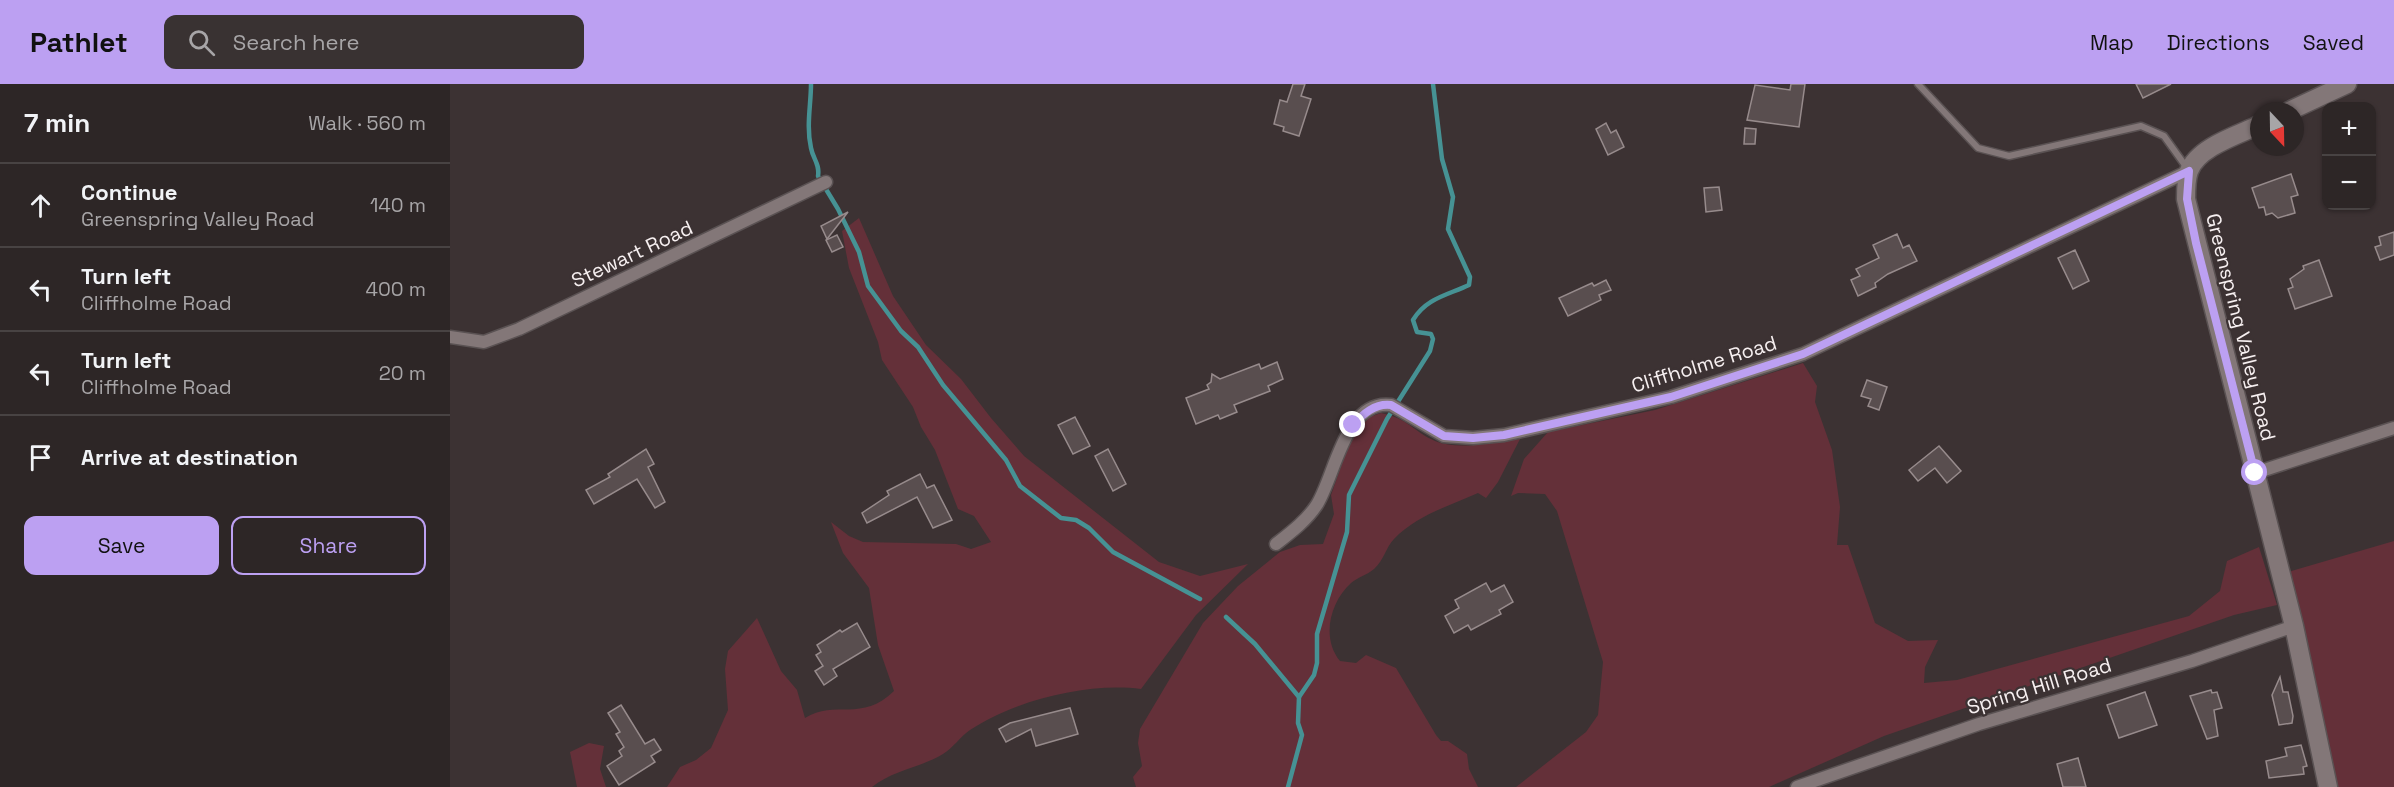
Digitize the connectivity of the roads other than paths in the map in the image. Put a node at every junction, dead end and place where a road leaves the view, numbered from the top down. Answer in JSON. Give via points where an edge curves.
{"nodes":[{"id":1,"x":1918,"y":84,"type":"edge"},
{"id":2,"x":2347,"y":84,"type":"edge"},
{"id":3,"x":2304,"y":104,"type":"edge"},
{"id":4,"x":2250,"y":130,"type":"edge"},
{"id":5,"x":2189,"y":171,"type":"junction"},
{"id":6,"x":823,"y":184,"type":"dead end"},
{"id":7,"x":450,"y":338,"type":"edge"},
{"id":8,"x":2394,"y":428,"type":"edge"},
{"id":9,"x":2255,"y":473,"type":"junction"},
{"id":10,"x":1276,"y":544,"type":"dead end"},
{"id":11,"x":2294,"y":626,"type":"junction"},
{"id":12,"x":1797,"y":787,"type":"edge"},
{"id":13,"x":2328,"y":787,"type":"edge"}],
"edges":[{"from":1,"to":5,"type":"lane","via":[[1978,148],[2008,156],[2141,126],[2164,136]]},
{"from":2,"to":3,"type":"main road"},
{"from":4,"to":5,"type":"main road","via":[[2203,154]]},
{"from":5,"to":9,"type":"main road","name":"Greenspring Valley Road","via":[[2187,199],[2196,243]]},
{"from":5,"to":10,"type":"street","name":"Cliffholme Road","via":[[1803,354],[1671,397],[1473,438],[1444,436],[1391,405],[1372,408],[1353,425],[1341,445],[1316,506]]},
{"from":6,"to":7,"type":"street","name":"Stewart Road","via":[[510,332],[484,342]]},
{"from":8,"to":9,"type":"street"},
{"from":9,"to":11,"type":"main road","name":"Greenspring Valley Road"},
{"from":11,"to":12,"type":"street","name":"Spring Hill Road","via":[[2192,661],[1979,724]]},
{"from":11,"to":13,"type":"main road","name":"Greenspring Valley Road"}]}
